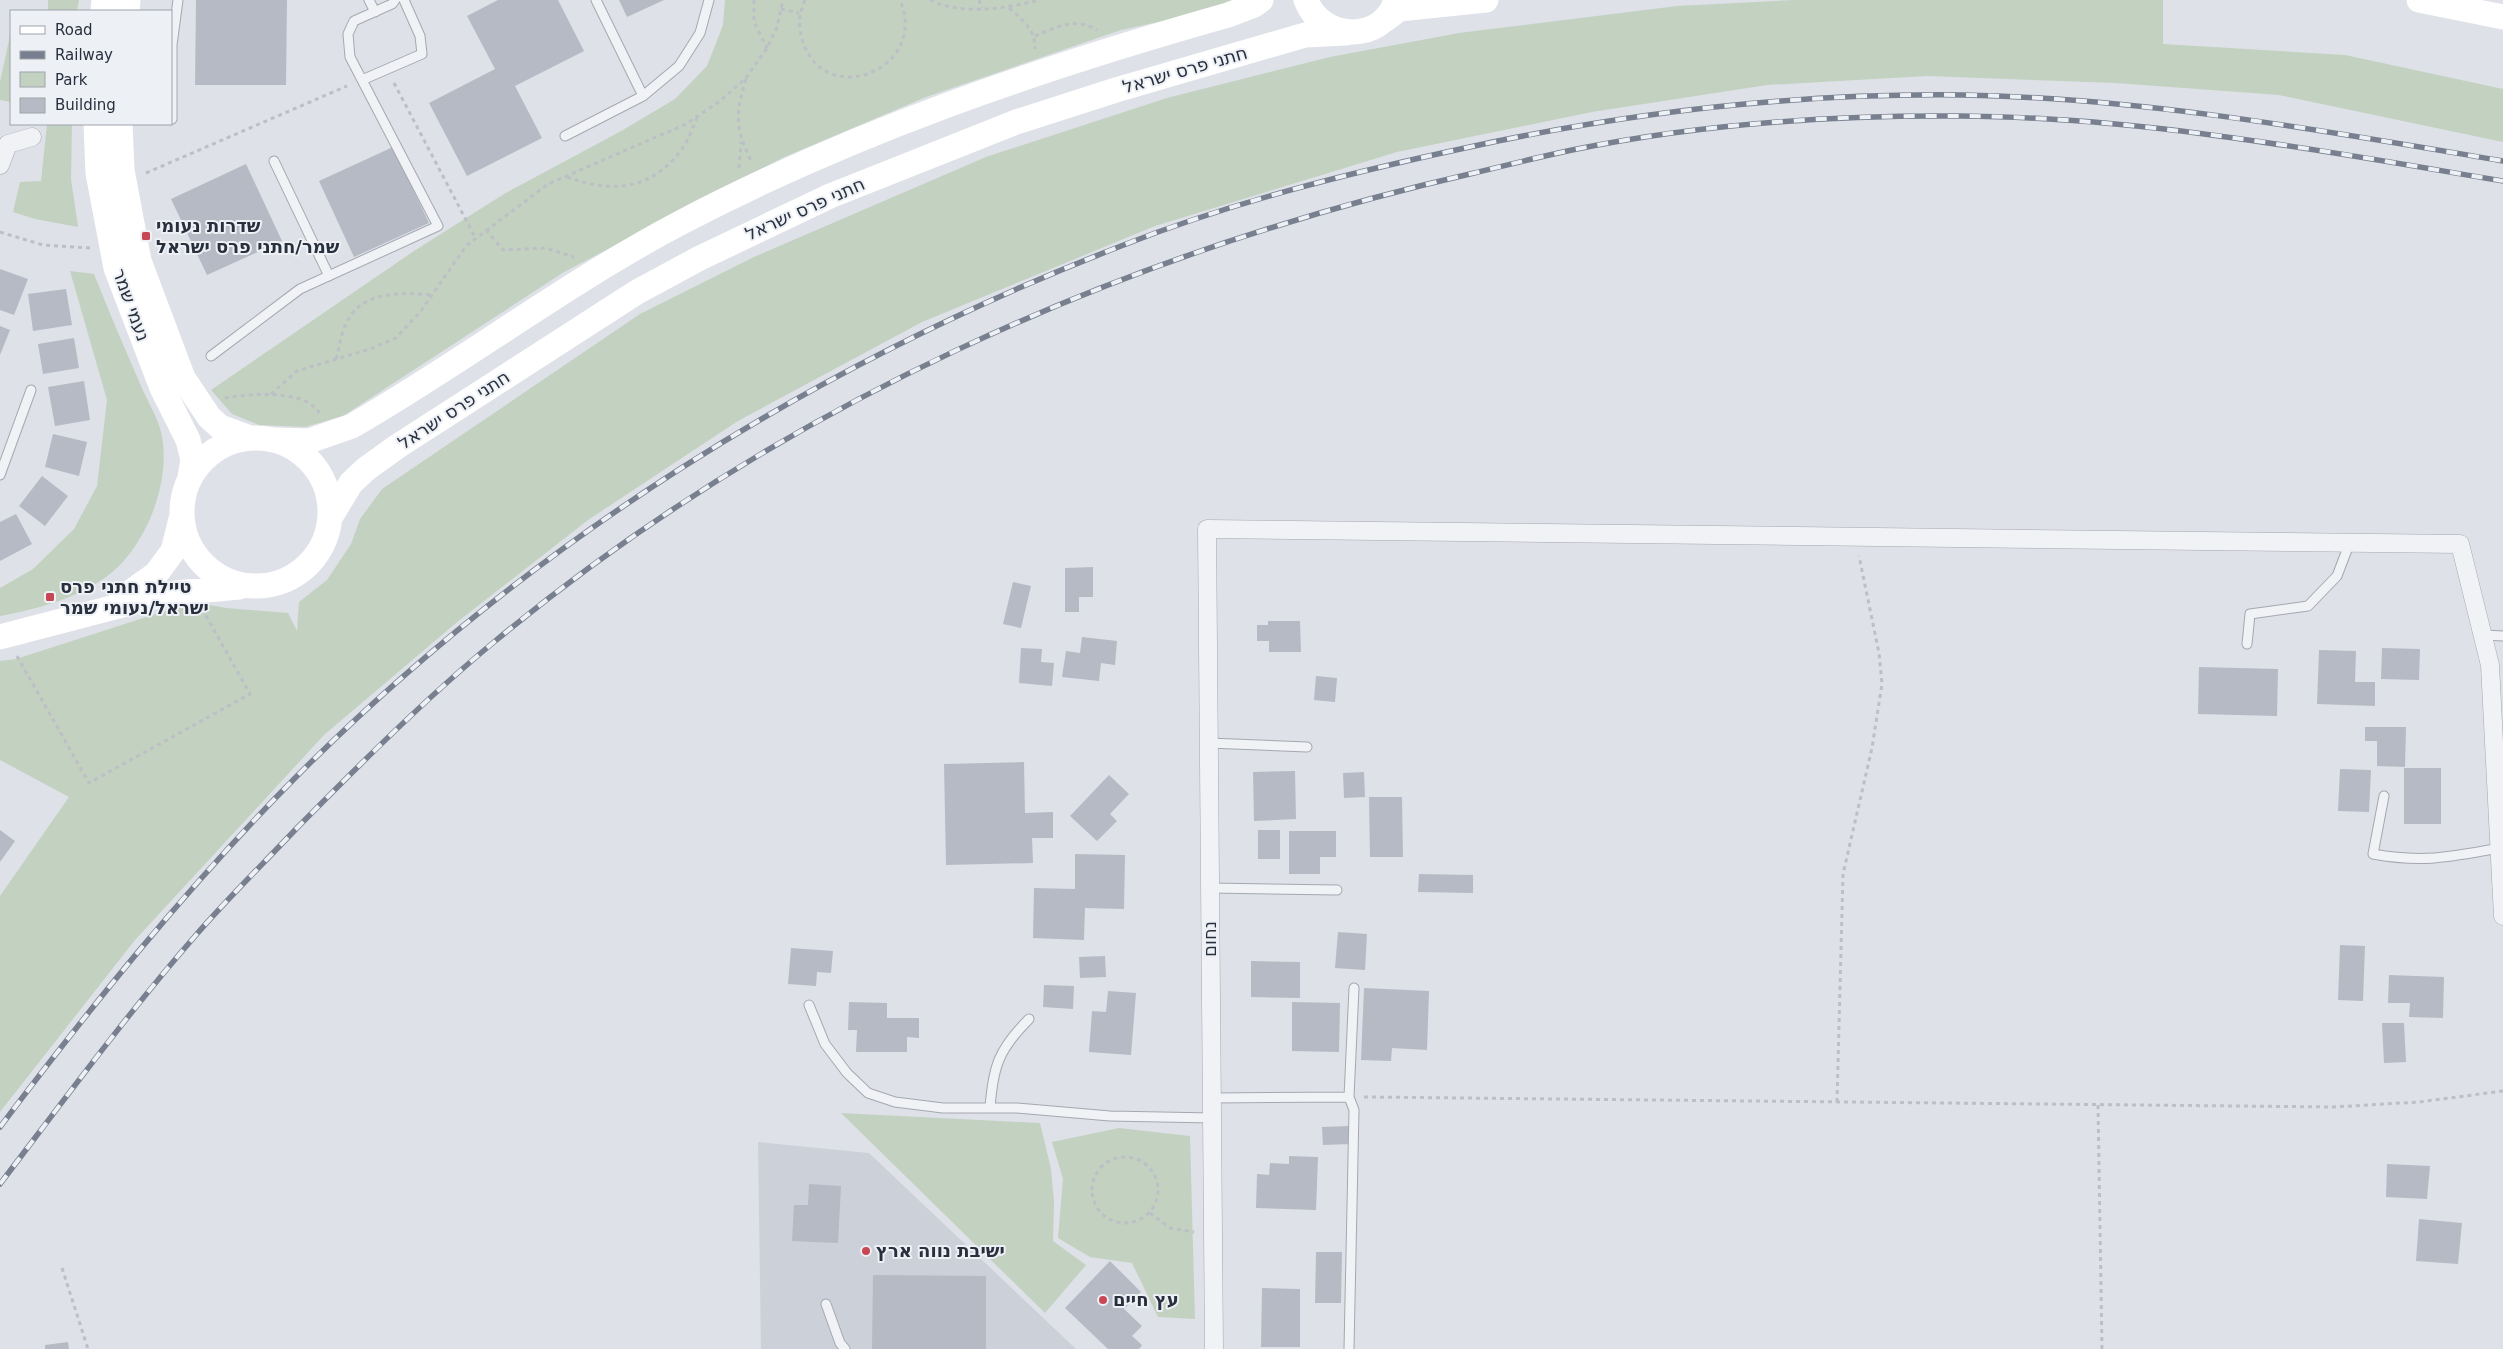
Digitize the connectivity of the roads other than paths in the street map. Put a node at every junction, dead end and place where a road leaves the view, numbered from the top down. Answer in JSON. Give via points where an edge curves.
{"nodes":[{"id":1,"x":178,"y":0,"type":"edge"},
{"id":2,"x":369,"y":0,"type":"edge"},
{"id":3,"x":395,"y":0,"type":"edge"},
{"id":4,"x":404,"y":0,"type":"edge"},
{"id":5,"x":596,"y":0,"type":"edge"},
{"id":6,"x":709,"y":0,"type":"edge"},
{"id":7,"x":1261,"y":0,"type":"edge"},
{"id":8,"x":1306,"y":0,"type":"edge"},
{"id":9,"x":1486,"y":0,"type":"edge"},
{"id":10,"x":2419,"y":0,"type":"edge"},
{"id":11,"x":1391,"y":9,"type":"edge"},
{"id":12,"x":375,"y":12,"type":"junction"},
{"id":13,"x":2503,"y":17,"type":"edge"},
{"id":14,"x":1346,"y":33,"type":"junction"},
{"id":15,"x":362,"y":80,"type":"junction"},
{"id":16,"x":643,"y":96,"type":"junction"},
{"id":17,"x":172,"y":119,"type":"edge"},
{"id":18,"x":96,"y":125,"type":"edge"},
{"id":19,"x":120,"y":125,"type":"edge"},
{"id":20,"x":565,"y":136,"type":"dead end"},
{"id":21,"x":32,"y":137,"type":"dead end"},
{"id":22,"x":274,"y":161,"type":"dead end"},
{"id":23,"x":0,"y":165,"type":"edge"},
{"id":24,"x":329,"y":276,"type":"junction"},
{"id":25,"x":211,"y":356,"type":"dead end"},
{"id":26,"x":31,"y":390,"type":"dead end"},
{"id":27,"x":250,"y":438,"type":"junction"},
{"id":28,"x":276,"y":440,"type":"junction"},
{"id":29,"x":0,"y":475,"type":"edge"},
{"id":30,"x":190,"y":477,"type":"junction"},
{"id":31,"x":331,"y":516,"type":"junction"},
{"id":32,"x":181,"y":518,"type":"junction"},
{"id":33,"x":2350,"y":542,"type":"junction"},
{"id":34,"x":247,"y":586,"type":"junction"},
{"id":35,"x":75,"y":618,"type":"junction"},
{"id":36,"x":2484,"y":635,"type":"junction"},
{"id":37,"x":3,"y":636,"type":"edge"},
{"id":38,"x":2503,"y":636,"type":"edge"},
{"id":39,"x":2246,"y":644,"type":"dead end"},
{"id":40,"x":2497,"y":680,"type":"edge"},
{"id":41,"x":1208,"y":743,"type":"junction"},
{"id":42,"x":1307,"y":747,"type":"dead end"},
{"id":43,"x":2384,"y":796,"type":"dead end"},
{"id":44,"x":2500,"y":848,"type":"junction"},
{"id":45,"x":1210,"y":888,"type":"junction"},
{"id":46,"x":1337,"y":890,"type":"dead end"},
{"id":47,"x":2503,"y":916,"type":"edge"},
{"id":48,"x":1354,"y":988,"type":"dead end"},
{"id":49,"x":809,"y":1005,"type":"dead end"},
{"id":50,"x":1028,"y":1019,"type":"dead end"},
{"id":51,"x":1349,"y":1097,"type":"junction"},
{"id":52,"x":1212,"y":1098,"type":"junction"},
{"id":53,"x":990,"y":1108,"type":"junction"},
{"id":54,"x":1212,"y":1118,"type":"junction"},
{"id":55,"x":826,"y":1304,"type":"dead end"},
{"id":56,"x":845,"y":1349,"type":"edge"},
{"id":57,"x":1214,"y":1349,"type":"edge"},
{"id":58,"x":1350,"y":1349,"type":"edge"}],
"edges":[{"from":1,"to":17,"type":"lane","via":[[172,45]]},
{"from":2,"to":12,"type":"lane"},
{"from":3,"to":12,"type":"lane"},
{"from":4,"to":15,"type":"lane","via":[[420,36],[422,54]]},
{"from":5,"to":16,"type":"lane"},
{"from":6,"to":16,"type":"lane","via":[[700,33],[679,66]]},
{"from":7,"to":28,"type":"main road","via":[[1228,15],[1032,75],[905,122],[776,177],[681,222],[591,273],[352,426],[309,441]]},
{"from":8,"to":14,"type":"main road","via":[[1318,20],[1331,29]]},
{"from":9,"to":11,"type":"main road"},
{"from":10,"to":13,"type":"main road"},
{"from":11,"to":14,"type":"main road","name":"חתני פרס ישראל","via":[[1374,27]]},
{"from":12,"to":15,"type":"lane","via":[[354,21],[348,34],[350,57]]},
{"from":14,"to":31,"type":"main road","name":"חתני פרס ישראל","via":[[1305,35],[1193,66],[1026,120],[857,185],[768,224],[637,292],[398,446],[351,483]]},
{"from":15,"to":24,"type":"lane","via":[[438,226]]},
{"from":16,"to":20,"type":"lane"},
{"from":18,"to":30,"type":"main road","name":"נעמי שמר","via":[[98,173],[116,268],[162,388],[188,440],[193,460]]},
{"from":19,"to":27,"type":"main road","name":"נעמי שמר","via":[[124,182],[139,261],[183,378],[197,402],[220,427]]},
{"from":21,"to":23,"type":"street","via":[[8,144]]},
{"from":22,"to":24,"type":"lane"},
{"from":24,"to":25,"type":"lane","via":[[300,289]]},
{"from":26,"to":29,"type":"lane"},
{"from":27,"to":28,"type":"main road"},
{"from":27,"to":30,"type":"main road","via":[[226,444],[205,457]]},
{"from":28,"to":31,"type":"main road","via":[[294,448],[310,461],[325,484]]},
{"from":30,"to":32,"type":"main road","via":[[183,497]]},
{"from":31,"to":34,"type":"main road","via":[[327,537],[317,556],[302,572],[283,582],[262,587]]},
{"from":32,"to":34,"type":"main road","via":[[187,541],[199,561],[217,576]]},
{"from":32,"to":35,"type":"main road","via":[[173,551],[156,574],[110,606]]},
{"from":33,"to":36,"type":"street","via":[[2460,544]]},
{"from":33,"to":39,"type":"lane","via":[[2337,576],[2308,606],[2250,614]]},
{"from":33,"to":41,"type":"street","name":"נחום","via":[[1207,529]]},
{"from":34,"to":35,"type":"main road","via":[[165,594]]},
{"from":35,"to":37,"type":"main road"},
{"from":36,"to":38,"type":"lane"},
{"from":36,"to":40,"type":"street"},
{"from":40,"to":44,"type":"street"},
{"from":41,"to":42,"type":"lane"},
{"from":41,"to":45,"type":"street","name":"נחום"},
{"from":43,"to":44,"type":"lane","via":[[2373,854],[2405,860],[2442,859]]},
{"from":44,"to":47,"type":"street"},
{"from":45,"to":46,"type":"lane"},
{"from":45,"to":52,"type":"street","name":"נחום"},
{"from":48,"to":51,"type":"lane"},
{"from":49,"to":53,"type":"lane","via":[[826,1044],[847,1073],[868,1094],[895,1102],[943,1108]]},
{"from":50,"to":53,"type":"lane","via":[[1008,1040],[996,1067]]},
{"from":51,"to":52,"type":"lane"},
{"from":51,"to":58,"type":"lane","via":[[1354,1110]]},
{"from":52,"to":54,"type":"street","name":"נחום"},
{"from":53,"to":54,"type":"lane","via":[[1110,1116]]},
{"from":54,"to":57,"type":"street","name":"נחום"},
{"from":55,"to":56,"type":"lane"}]}
